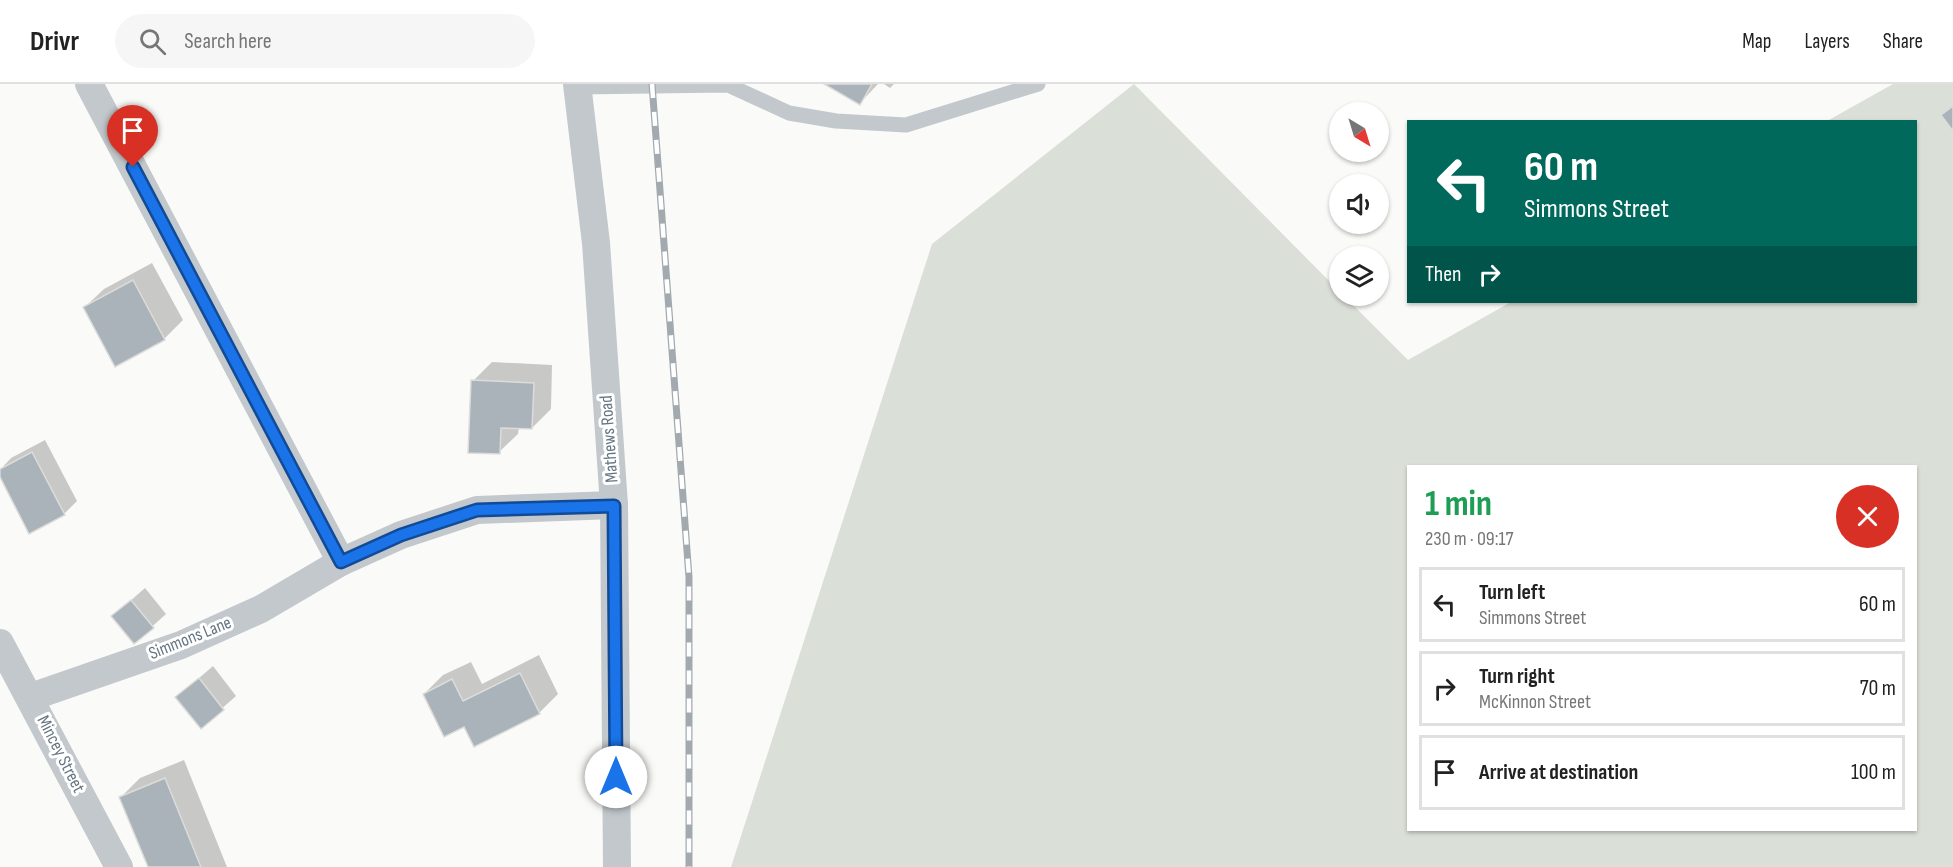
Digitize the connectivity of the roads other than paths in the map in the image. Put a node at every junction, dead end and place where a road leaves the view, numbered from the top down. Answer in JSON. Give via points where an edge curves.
{"nodes":[{"id":1,"x":89,"y":84,"type":"edge"},
{"id":2,"x":1038,"y":84,"type":"edge"},
{"id":3,"x":577,"y":86,"type":"edge"},
{"id":4,"x":614,"y":506,"type":"junction"},
{"id":5,"x":341,"y":562,"type":"junction"},
{"id":6,"x":0,"y":643,"type":"edge"},
{"id":7,"x":31,"y":697,"type":"junction"},
{"id":8,"x":119,"y":867,"type":"edge"},
{"id":9,"x":617,"y":867,"type":"edge"}],
"edges":[{"from":1,"to":5,"type":"street"},
{"from":2,"to":3,"type":"lane","via":[[906,125],[836,121],[789,113],[728,85]]},
{"from":3,"to":4,"type":"street","name":"Mathews Road","via":[[596,243]]},
{"from":4,"to":5,"type":"street","name":"Simmons Lane","via":[[477,510],[401,535]]},
{"from":4,"to":9,"type":"street","name":"Mathews Road"},
{"from":5,"to":7,"type":"street","name":"Simmons Lane","via":[[261,609],[181,645]]},
{"from":6,"to":7,"type":"street","name":"Mincey Street"},
{"from":7,"to":8,"type":"street","name":"Mincey Street"}]}
